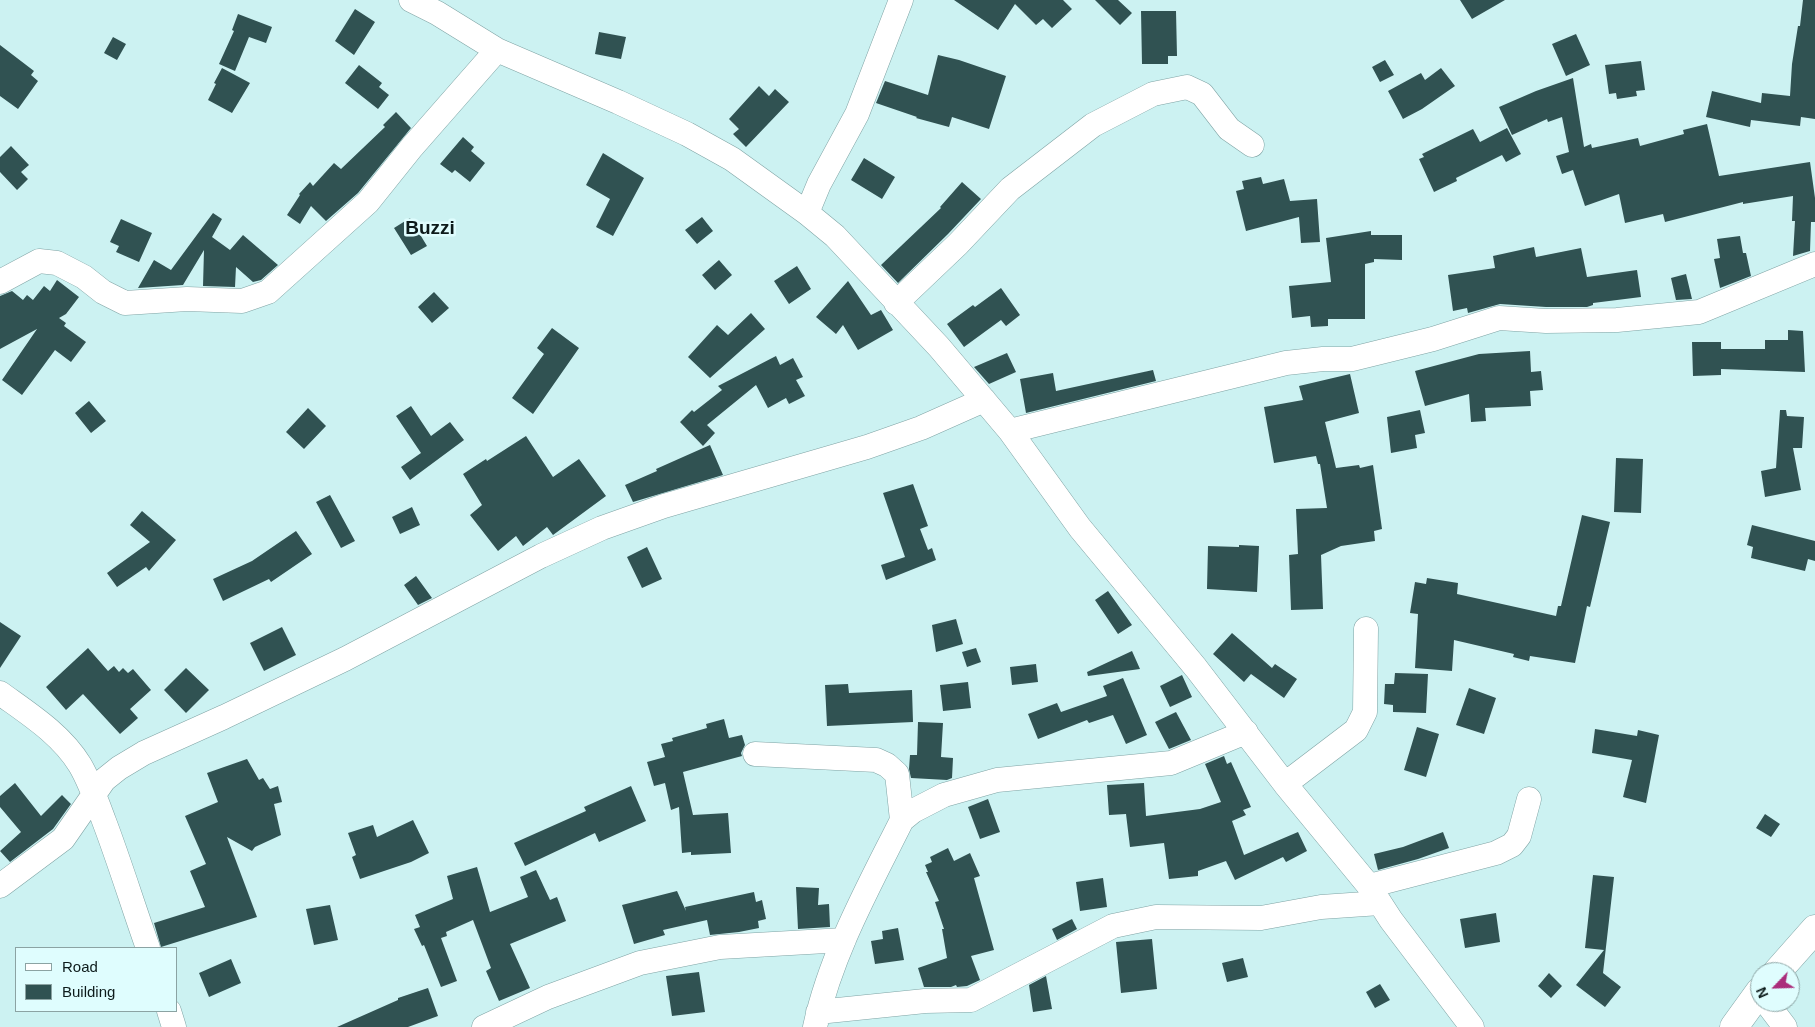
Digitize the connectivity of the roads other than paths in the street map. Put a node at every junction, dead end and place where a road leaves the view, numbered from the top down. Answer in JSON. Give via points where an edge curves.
{"nodes":[{"id":1,"x":411,"y":0,"type":"edge"},
{"id":2,"x":901,"y":0,"type":"edge"},
{"id":3,"x":497,"y":50,"type":"junction"},
{"id":4,"x":1252,"y":145,"type":"dead end"},
{"id":5,"x":807,"y":213,"type":"junction"},
{"id":6,"x":1815,"y":264,"type":"edge"},
{"id":7,"x":0,"y":282,"type":"edge"},
{"id":8,"x":896,"y":303,"type":"junction"},
{"id":9,"x":984,"y":400,"type":"junction"},
{"id":10,"x":1010,"y":431,"type":"junction"},
{"id":11,"x":1366,"y":629,"type":"dead end"},
{"id":12,"x":0,"y":694,"type":"edge"},
{"id":13,"x":1246,"y":732,"type":"junction"},
{"id":14,"x":755,"y":754,"type":"dead end"},
{"id":15,"x":1285,"y":784,"type":"junction"},
{"id":16,"x":94,"y":795,"type":"junction"},
{"id":17,"x":1529,"y":799,"type":"dead end"},
{"id":18,"x":902,"y":820,"type":"junction"},
{"id":19,"x":0,"y":886,"type":"edge"},
{"id":20,"x":1374,"y":895,"type":"junction"},
{"id":21,"x":1815,"y":929,"type":"edge"},
{"id":22,"x":844,"y":940,"type":"junction"},
{"id":23,"x":148,"y":947,"type":"edge"},
{"id":24,"x":1786,"y":962,"type":"edge"},
{"id":25,"x":1750,"y":1008,"type":"edge"},
{"id":26,"x":169,"y":1012,"type":"edge"},
{"id":27,"x":1774,"y":1012,"type":"edge"},
{"id":28,"x":816,"y":1020,"type":"edge"},
{"id":29,"x":174,"y":1027,"type":"edge"},
{"id":30,"x":484,"y":1027,"type":"edge"},
{"id":31,"x":1472,"y":1027,"type":"edge"},
{"id":32,"x":1734,"y":1027,"type":"edge"},
{"id":33,"x":1785,"y":1027,"type":"edge"}],
"edges":[{"from":1,"to":3,"type":"street"},
{"from":2,"to":5,"type":"street","via":[[857,114]]},
{"from":3,"to":5,"type":"street","via":[[688,134],[732,159]]},
{"from":3,"to":7,"type":"street","via":[[368,202],[268,292],[242,301],[188,299],[125,303],[57,263],[40,261]]},
{"from":4,"to":8,"type":"street","via":[[1229,129],[1202,94],[1187,87],[1153,94],[1093,125],[1010,189]]},
{"from":5,"to":8,"type":"street","via":[[835,236]]},
{"from":6,"to":10,"type":"street","via":[[1699,312],[1617,320],[1498,318],[1433,339],[1352,359],[1324,358],[1286,363]]},
{"from":8,"to":9,"type":"street"},
{"from":9,"to":10,"type":"street"},
{"from":9,"to":16,"type":"street","via":[[867,447],[664,506],[602,528],[541,556],[283,690],[144,753],[104,780]]},
{"from":10,"to":13,"type":"street","via":[[1080,528]]},
{"from":11,"to":15,"type":"street","via":[[1365,712],[1356,730]]},
{"from":12,"to":16,"type":"street","via":[[58,738],[80,764]]},
{"from":13,"to":15,"type":"street"},
{"from":13,"to":18,"type":"street","via":[[1171,763],[997,780],[944,795],[913,810]]},
{"from":14,"to":18,"type":"street","via":[[876,760],[896,774]]},
{"from":15,"to":20,"type":"street"},
{"from":16,"to":19,"type":"street","via":[[63,839]]},
{"from":16,"to":23,"type":"street"},
{"from":17,"to":20,"type":"street","via":[[1518,836],[1512,845]]},
{"from":18,"to":22,"type":"street"},
{"from":20,"to":28,"type":"street","via":[[1262,918],[1156,918],[1113,926],[971,1000],[925,1001]]},
{"from":20,"to":31,"type":"street"},
{"from":21,"to":24,"type":"main road"},
{"from":22,"to":28,"type":"street"},
{"from":22,"to":30,"type":"street","via":[[720,947],[640,963],[548,996]]},
{"from":25,"to":32,"type":"main road"},
{"from":26,"to":29,"type":"street"},
{"from":27,"to":33,"type":"street"}]}
